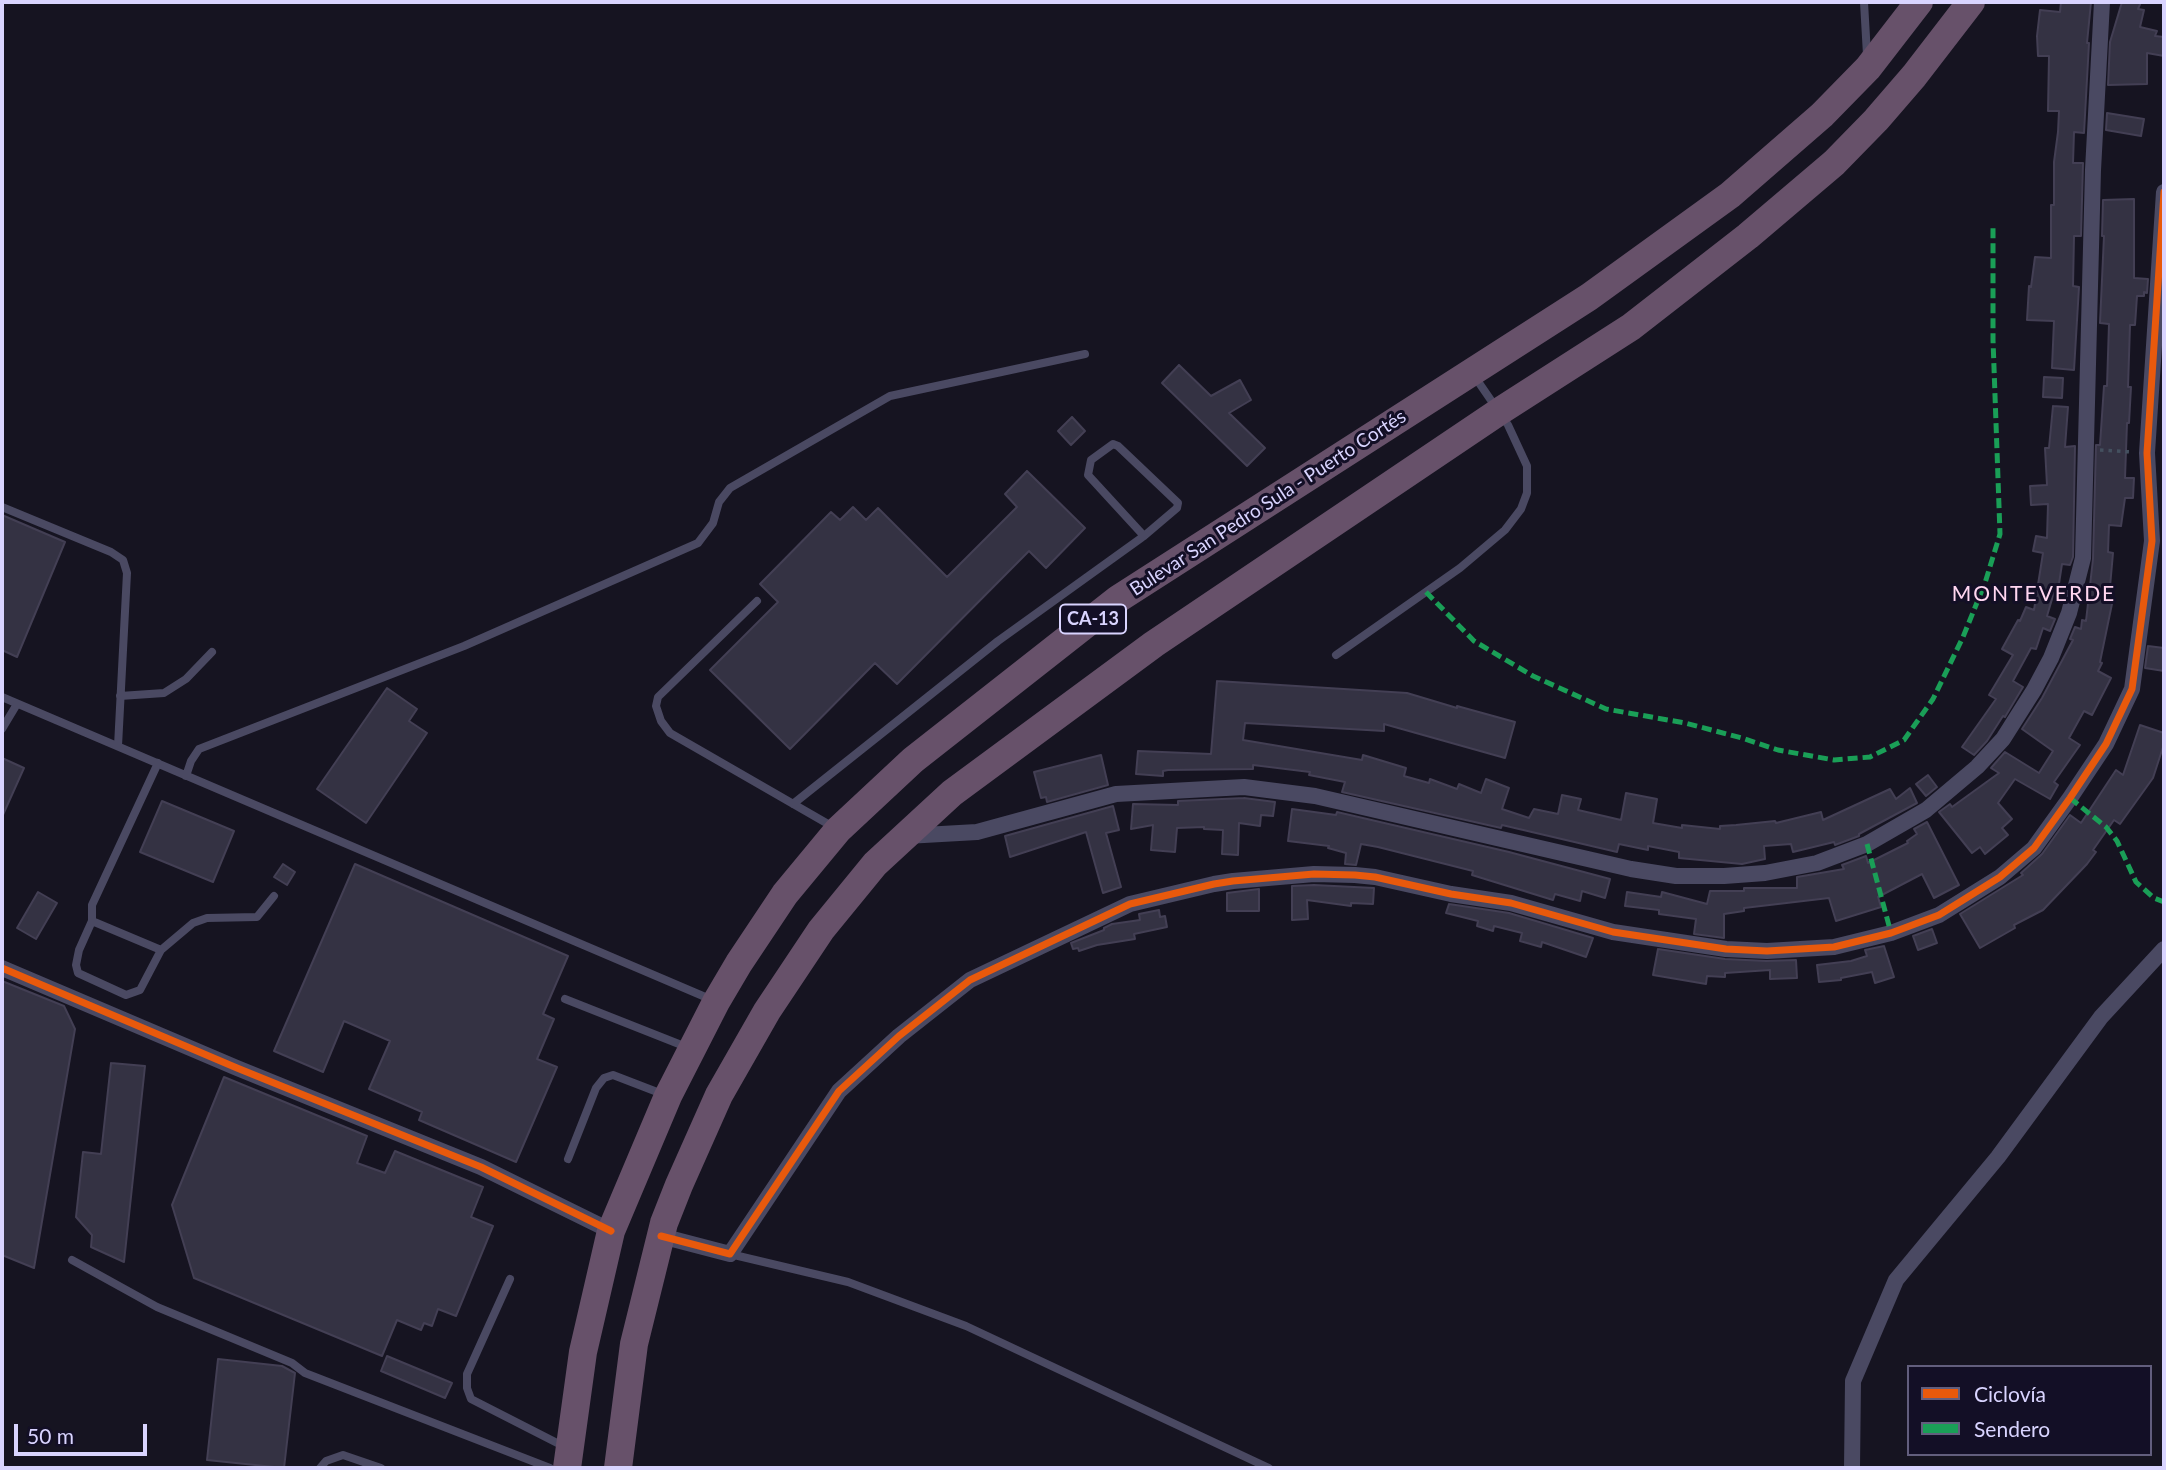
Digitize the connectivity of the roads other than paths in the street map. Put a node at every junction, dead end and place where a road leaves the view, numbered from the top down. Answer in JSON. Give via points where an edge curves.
{"nodes":[{"id":1,"x":1864,"y":2,"type":"edge"},
{"id":2,"x":1919,"y":2,"type":"edge"},
{"id":3,"x":1971,"y":2,"type":"edge"},
{"id":4,"x":2102,"y":2,"type":"edge"},
{"id":5,"x":1868,"y":68,"type":"junction"},
{"id":6,"x":2164,"y":192,"type":"edge"},
{"id":7,"x":1085,"y":354,"type":"dead end"},
{"id":8,"x":1472,"y":371,"type":"junction"},
{"id":9,"x":1500,"y":411,"type":"junction"},
{"id":10,"x":2,"y":507,"type":"edge"},
{"id":11,"x":1144,"y":536,"type":"junction"},
{"id":12,"x":757,"y":601,"type":"dead end"},
{"id":13,"x":212,"y":652,"type":"dead end"},
{"id":14,"x":1336,"y":655,"type":"dead end"},
{"id":15,"x":120,"y":696,"type":"junction"},
{"id":16,"x":2,"y":697,"type":"edge"},
{"id":17,"x":17,"y":704,"type":"junction"},
{"id":18,"x":2,"y":729,"type":"edge"},
{"id":19,"x":118,"y":746,"type":"junction"},
{"id":20,"x":158,"y":763,"type":"junction"},
{"id":21,"x":186,"y":776,"type":"junction"},
{"id":22,"x":793,"y":804,"type":"junction"},
{"id":23,"x":838,"y":830,"type":"junction"},
{"id":24,"x":903,"y":836,"type":"junction"},
{"id":25,"x":274,"y":896,"type":"dead end"},
{"id":26,"x":92,"y":921,"type":"junction"},
{"id":27,"x":2164,"y":949,"type":"edge"},
{"id":28,"x":161,"y":950,"type":"junction"},
{"id":29,"x":2,"y":968,"type":"edge"},
{"id":30,"x":565,"y":999,"type":"dead end"},
{"id":31,"x":716,"y":1002,"type":"junction"},
{"id":32,"x":691,"y":1049,"type":"junction"},
{"id":33,"x":668,"y":1096,"type":"junction"},
{"id":34,"x":568,"y":1159,"type":"dead end"},
{"id":35,"x":611,"y":1231,"type":"junction"},
{"id":36,"x":661,"y":1236,"type":"junction"},
{"id":37,"x":730,"y":1254,"type":"junction"},
{"id":38,"x":72,"y":1260,"type":"dead end"},
{"id":39,"x":510,"y":1279,"type":"dead end"},
{"id":40,"x":562,"y":1462,"type":"edge"},
{"id":41,"x":320,"y":1468,"type":"edge"},
{"id":42,"x":381,"y":1468,"type":"edge"},
{"id":43,"x":618,"y":1468,"type":"edge"},
{"id":44,"x":1269,"y":1468,"type":"edge"},
{"id":45,"x":1852,"y":1468,"type":"edge"}],
"edges":[{"from":1,"to":5,"type":"lane"},
{"from":2,"to":5,"type":"highway","name":"Bulevar San Pedro Sula - Puerto Cortés","number":"CA-13"},
{"from":3,"to":9,"type":"highway","number":"CA-13","via":[[1914,76],[1834,163],[1631,327]]},
{"from":4,"to":24,"type":"street","via":[[2083,558],[2051,658],[2003,738],[1926,810],[1867,844],[1817,863],[1765,873],[1676,876],[1546,851],[1315,796],[1244,787],[1116,794],[977,832]]},
{"from":5,"to":8,"type":"highway","name":"Bulevar San Pedro Sula - Puerto Cortés","number":"CA-13","via":[[1730,195],[1589,297]]},
{"from":6,"to":37,"type":"street","via":[[2147,453],[2152,541],[2132,689],[2106,744],[2034,848],[2000,877],[1939,915],[1891,933],[1834,947],[1767,951],[1613,932],[1511,902],[1376,877],[1314,874],[1233,881],[1130,904],[970,981],[899,1036],[839,1091]]},
{"from":7,"to":21,"type":"lane","via":[[890,397],[730,488],[698,543],[464,646],[199,749]]},
{"from":8,"to":9,"type":"lane"},
{"from":8,"to":23,"type":"highway","name":"Bulevar San Pedro Sula - Puerto Cortés","number":"CA-13","via":[[1118,599],[913,760]]},
{"from":9,"to":14,"type":"lane","via":[[1527,466],[1527,493],[1521,509],[1505,530],[1460,568]]},
{"from":9,"to":24,"type":"highway","number":"CA-13","via":[[1154,644],[952,793]]},
{"from":10,"to":15,"type":"lane","via":[[123,560],[127,573]]},
{"from":11,"to":11,"type":"lane","via":[[1088,475],[1091,460],[1114,444],[1178,502],[1177,508]]},
{"from":11,"to":22,"type":"lane","via":[[998,641]]},
{"from":12,"to":22,"type":"lane","via":[[658,696],[656,706],[670,733]]},
{"from":13,"to":15,"type":"lane","via":[[164,694]]},
{"from":15,"to":19,"type":"lane"},
{"from":16,"to":17,"type":"lane"},
{"from":17,"to":18,"type":"lane"},
{"from":17,"to":19,"type":"lane"},
{"from":19,"to":20,"type":"lane"},
{"from":20,"to":21,"type":"lane"},
{"from":20,"to":26,"type":"lane","via":[[92,905]]},
{"from":21,"to":31,"type":"lane"},
{"from":22,"to":23,"type":"lane"},
{"from":23,"to":31,"type":"highway","name":"Bulevar San Pedro Sula - Puerto Cortés","number":"CA-13","via":[[785,894]]},
{"from":24,"to":36,"type":"highway","number":"CA-13","via":[[821,930],[767,1011],[719,1095]]},
{"from":25,"to":28,"type":"lane","via":[[257,917],[207,918],[193,923]]},
{"from":26,"to":28,"type":"lane"},
{"from":26,"to":28,"type":"lane","via":[[79,950],[78,973],[126,995],[139,990]]},
{"from":27,"to":45,"type":"street","via":[[2101,1017],[1998,1157],[1896,1280],[1853,1381]]},
{"from":29,"to":35,"type":"street","via":[[481,1167]]},
{"from":30,"to":32,"type":"lane"},
{"from":31,"to":32,"type":"highway","name":"Bulevar San Pedro Sula - Puerto Cortés","number":"CA-13"},
{"from":32,"to":33,"type":"highway","name":"Bulevar San Pedro Sula - Puerto Cortés","number":"CA-13"},
{"from":33,"to":34,"type":"lane","via":[[613,1075],[604,1079],[596,1088]]},
{"from":33,"to":35,"type":"highway","name":"Bulevar San Pedro Sula - Puerto Cortés","number":"CA-13"},
{"from":35,"to":40,"type":"highway","name":"Bulevar San Pedro Sula - Puerto Cortés","number":"CA-13"},
{"from":36,"to":37,"type":"street"},
{"from":36,"to":43,"type":"highway","number":"CA-13","via":[[634,1344]]},
{"from":37,"to":44,"type":"lane","via":[[848,1282],[966,1326]]},
{"from":38,"to":40,"type":"lane","via":[[157,1307],[292,1363],[305,1373]]},
{"from":39,"to":40,"type":"lane","via":[[467,1374],[467,1388],[471,1399]]},
{"from":41,"to":42,"type":"lane","via":[[343,1455]]}]}
